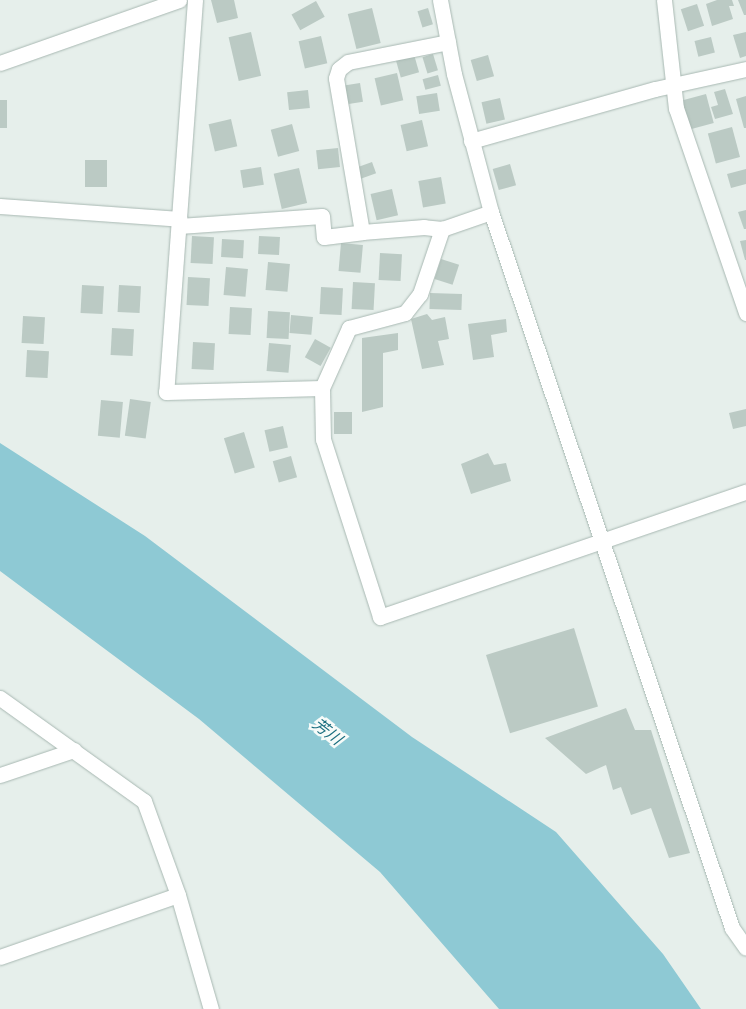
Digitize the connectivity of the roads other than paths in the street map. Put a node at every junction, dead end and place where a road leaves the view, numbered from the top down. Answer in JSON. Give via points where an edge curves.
{"nodes":[{"id":1,"x":179,"y":0,"type":"edge"},
{"id":2,"x":195,"y":0,"type":"edge"},
{"id":3,"x":440,"y":0,"type":"edge"},
{"id":4,"x":664,"y":0,"type":"edge"},
{"id":5,"x":448,"y":42,"type":"junction"},
{"id":6,"x":0,"y":63,"type":"edge"},
{"id":7,"x":746,"y":69,"type":"edge"},
{"id":8,"x":671,"y":85,"type":"junction"},
{"id":9,"x":471,"y":142,"type":"junction"},
{"id":10,"x":0,"y":206,"type":"edge"},
{"id":11,"x":491,"y":212,"type":"junction"},
{"id":12,"x":180,"y":222,"type":"junction"},
{"id":13,"x":442,"y":229,"type":"junction"},
{"id":14,"x":362,"y":232,"type":"junction"},
{"id":15,"x":746,"y":313,"type":"edge"},
{"id":16,"x":322,"y":388,"type":"junction"},
{"id":17,"x":746,"y":492,"type":"edge"},
{"id":18,"x":601,"y":541,"type":"junction"},
{"id":19,"x":0,"y":698,"type":"edge"},
{"id":20,"x":74,"y":750,"type":"junction"},
{"id":21,"x":0,"y":775,"type":"edge"},
{"id":22,"x":178,"y":895,"type":"junction"},
{"id":23,"x":746,"y":948,"type":"edge"},
{"id":24,"x":0,"y":957,"type":"edge"},
{"id":25,"x":211,"y":1009,"type":"edge"}],
"edges":[{"from":1,"to":6,"type":"street"},
{"from":2,"to":12,"type":"street"},
{"from":3,"to":5,"type":"street"},
{"from":4,"to":8,"type":"street"},
{"from":5,"to":9,"type":"street"},
{"from":5,"to":14,"type":"street","via":[[348,62],[339,69],[336,78]]},
{"from":7,"to":8,"type":"street"},
{"from":8,"to":9,"type":"street"},
{"from":8,"to":15,"type":"street"},
{"from":9,"to":11,"type":"street"},
{"from":10,"to":12,"type":"street"},
{"from":11,"to":13,"type":"street"},
{"from":11,"to":18,"type":"street"},
{"from":12,"to":14,"type":"street","via":[[322,216],[324,237]]},
{"from":12,"to":16,"type":"street","via":[[166,392]]},
{"from":13,"to":14,"type":"street","via":[[424,227]]},
{"from":13,"to":16,"type":"street","via":[[420,294],[405,313],[349,328]]},
{"from":16,"to":18,"type":"street","via":[[323,439],[380,617]]},
{"from":17,"to":18,"type":"street"},
{"from":18,"to":23,"type":"street","via":[[732,928]]},
{"from":19,"to":20,"type":"street"},
{"from":20,"to":21,"type":"street"},
{"from":20,"to":22,"type":"street","via":[[144,801]]},
{"from":22,"to":24,"type":"street"},
{"from":22,"to":25,"type":"street"}]}
